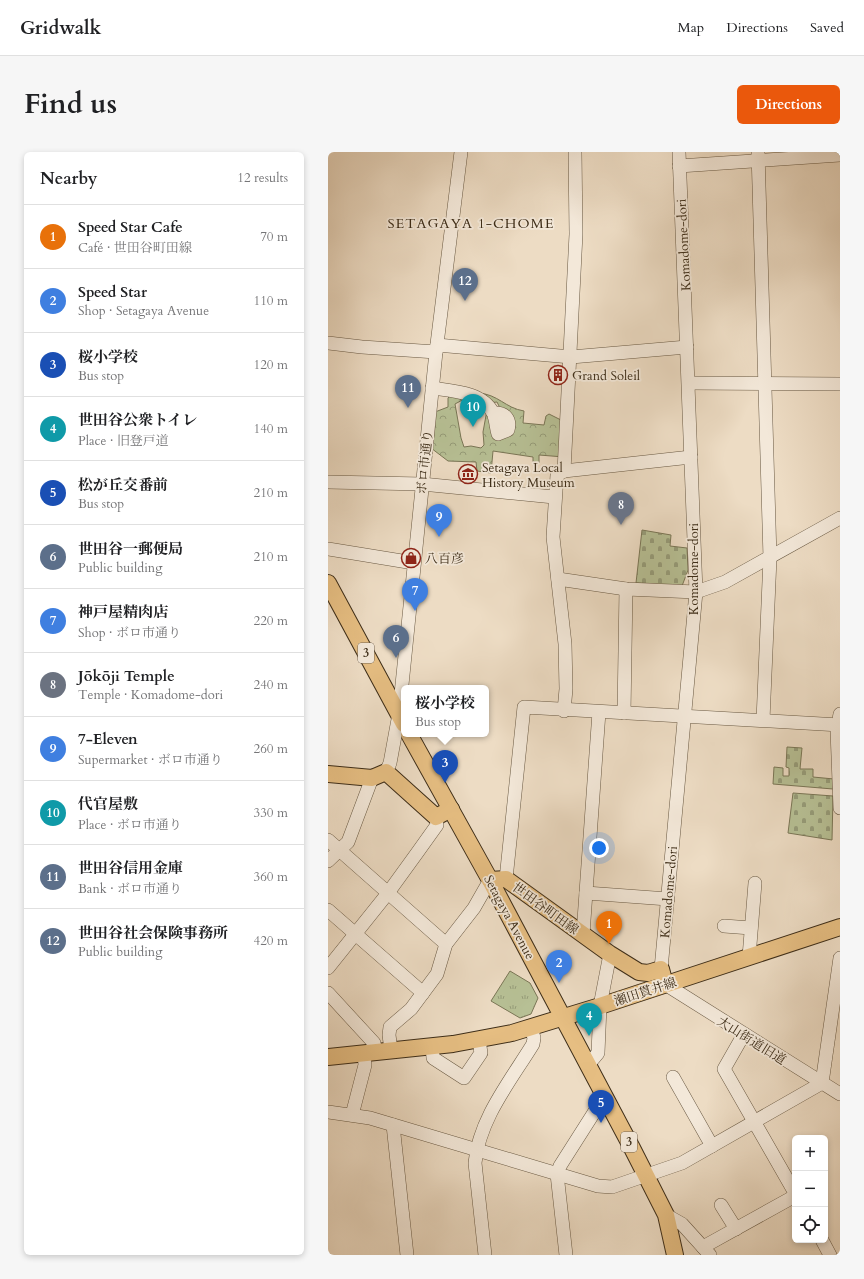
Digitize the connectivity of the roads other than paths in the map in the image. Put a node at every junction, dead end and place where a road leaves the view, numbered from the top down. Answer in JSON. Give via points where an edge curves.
{"nodes":[{"id":1,"x":461,"y":152,"type":"edge"},
{"id":2,"x":575,"y":152,"type":"edge"},
{"id":3,"x":679,"y":152,"type":"edge"},
{"id":4,"x":840,"y":155,"type":"edge"},
{"id":5,"x":758,"y":156,"type":"edge"},
{"id":6,"x":679,"y":166,"type":"junction"},
{"id":7,"x":328,"y":343,"type":"edge"},
{"id":8,"x":687,"y":347,"type":"junction"},
{"id":9,"x":436,"y":348,"type":"junction"},
{"id":10,"x":571,"y":357,"type":"junction"},
{"id":11,"x":688,"y":384,"type":"junction"},
{"id":12,"x":765,"y":384,"type":"junction"},
{"id":13,"x":840,"y":384,"type":"edge"},
{"id":14,"x":432,"y":388,"type":"junction"},
{"id":15,"x":493,"y":413,"type":"dead end"},
{"id":16,"x":691,"y":457,"type":"junction"},
{"id":17,"x":564,"y":471,"type":"junction"},
{"id":18,"x":328,"y":482,"type":"edge"},
{"id":19,"x":422,"y":484,"type":"junction"},
{"id":20,"x":554,"y":497,"type":"junction"},
{"id":21,"x":840,"y":518,"type":"edge"},
{"id":22,"x":328,"y":549,"type":"edge"},
{"id":23,"x":770,"y":558,"type":"junction"},
{"id":24,"x":414,"y":562,"type":"junction"},
{"id":25,"x":558,"y":579,"type":"junction"},
{"id":26,"x":328,"y":583,"type":"edge"},
{"id":27,"x":626,"y":589,"type":"junction"},
{"id":28,"x":696,"y":592,"type":"junction"},
{"id":29,"x":404,"y":685,"type":"edge"},
{"id":30,"x":564,"y":711,"type":"junction"},
{"id":31,"x":599,"y":712,"type":"junction"},
{"id":32,"x":624,"y":713,"type":"junction"},
{"id":33,"x":684,"y":716,"type":"junction"},
{"id":34,"x":401,"y":719,"type":"edge"},
{"id":35,"x":763,"y":720,"type":"junction"},
{"id":36,"x":839,"y":722,"type":"edge"},
{"id":37,"x":411,"y":737,"type":"edge"},
{"id":38,"x":328,"y":774,"type":"edge"},
{"id":39,"x":379,"y":775,"type":"junction"},
{"id":40,"x":840,"y":808,"type":"edge"},
{"id":41,"x":450,"y":809,"type":"junction"},
{"id":42,"x":436,"y":817,"type":"junction"},
{"id":43,"x":328,"y":840,"type":"edge"},
{"id":44,"x":340,"y":851,"type":"junction"},
{"id":45,"x":328,"y":861,"type":"edge"},
{"id":46,"x":498,"y":879,"type":"junction"},
{"id":47,"x":755,"y":883,"type":"dead end"},
{"id":48,"x":388,"y":893,"type":"junction"},
{"id":49,"x":586,"y":893,"type":"junction"},
{"id":50,"x":668,"y":899,"type":"junction"},
{"id":51,"x":328,"y":910,"type":"edge"},
{"id":52,"x":724,"y":926,"type":"dead end"},
{"id":53,"x":840,"y":927,"type":"edge"},
{"id":54,"x":751,"y":928,"type":"junction"},
{"id":55,"x":355,"y":934,"type":"junction"},
{"id":56,"x":583,"y":934,"type":"junction"},
{"id":57,"x":446,"y":944,"type":"junction"},
{"id":58,"x":610,"y":954,"type":"junction"},
{"id":59,"x":749,"y":956,"type":"junction"},
{"id":60,"x":840,"y":958,"type":"edge"},
{"id":61,"x":328,"y":968,"type":"edge"},
{"id":62,"x":661,"y":968,"type":"junction"},
{"id":63,"x":665,"y":984,"type":"junction"},
{"id":64,"x":328,"y":993,"type":"edge"},
{"id":65,"x":423,"y":993,"type":"junction"},
{"id":66,"x":600,"y":1006,"type":"junction"},
{"id":67,"x":562,"y":1018,"type":"junction"},
{"id":68,"x":531,"y":1027,"type":"junction"},
{"id":69,"x":744,"y":1034,"type":"junction"},
{"id":70,"x":479,"y":1040,"type":"junction"},
{"id":71,"x":432,"y":1046,"type":"junction"},
{"id":72,"x":377,"y":1052,"type":"junction"},
{"id":73,"x":328,"y":1057,"type":"edge"},
{"id":74,"x":588,"y":1065,"type":"junction"},
{"id":75,"x":673,"y":1077,"type":"dead end"},
{"id":76,"x":822,"y":1084,"type":"junction"},
{"id":77,"x":840,"y":1094,"type":"edge"},
{"id":78,"x":606,"y":1099,"type":"junction"},
{"id":79,"x":328,"y":1112,"type":"edge"},
{"id":80,"x":352,"y":1115,"type":"junction"},
{"id":81,"x":754,"y":1122,"type":"junction"},
{"id":82,"x":394,"y":1125,"type":"junction"},
{"id":83,"x":712,"y":1146,"type":"junction"},
{"id":84,"x":476,"y":1150,"type":"junction"},
{"id":85,"x":557,"y":1174,"type":"junction"},
{"id":86,"x":646,"y":1176,"type":"junction"},
{"id":87,"x":792,"y":1190,"type":"edge"},
{"id":88,"x":792,"y":1197,"type":"edge"},
{"id":89,"x":721,"y":1204,"type":"dead end"},
{"id":90,"x":666,"y":1215,"type":"junction"},
{"id":91,"x":736,"y":1228,"type":"junction"},
{"id":92,"x":824,"y":1243,"type":"edge"},
{"id":93,"x":707,"y":1251,"type":"edge"},
{"id":94,"x":407,"y":1255,"type":"edge"},
{"id":95,"x":485,"y":1255,"type":"edge"},
{"id":96,"x":566,"y":1255,"type":"edge"},
{"id":97,"x":676,"y":1255,"type":"edge"},
{"id":98,"x":830,"y":1255,"type":"edge"}],
"edges":[{"from":1,"to":9,"type":"street","name":"ボロ市通り"},
{"from":2,"to":10,"type":"street","via":[[576,234]]},
{"from":3,"to":6,"type":"street","name":"Komadome-dori"},
{"from":4,"to":5,"type":"street"},
{"from":5,"to":6,"type":"street"},
{"from":5,"to":12,"type":"street"},
{"from":6,"to":8,"type":"street","name":"Komadome-dori"},
{"from":7,"to":9,"type":"street","via":[[362,347]]},
{"from":8,"to":10,"type":"street"},
{"from":8,"to":11,"type":"street","name":"Komadome-dori"},
{"from":9,"to":10,"type":"street"},
{"from":9,"to":14,"type":"street","name":"ボロ市通り"},
{"from":10,"to":17,"type":"street"},
{"from":11,"to":12,"type":"street"},
{"from":11,"to":16,"type":"street","name":"Komadome-dori"},
{"from":12,"to":13,"type":"street"},
{"from":12,"to":23,"type":"street"},
{"from":14,"to":15,"type":"street","via":[[469,394],[487,405]]},
{"from":14,"to":19,"type":"street","name":"ボロ市通り"},
{"from":16,"to":17,"type":"street"},
{"from":16,"to":28,"type":"street","name":"Komadome-dori"},
{"from":17,"to":20,"type":"street","via":[[557,475]]},
{"from":18,"to":19,"type":"street"},
{"from":19,"to":20,"type":"street"},
{"from":19,"to":24,"type":"street","name":"ボロ市通り"},
{"from":20,"to":25,"type":"street","via":[[553,536]]},
{"from":21,"to":23,"type":"street"},
{"from":22,"to":24,"type":"street"},
{"from":23,"to":28,"type":"street","via":[[725,582]]},
{"from":23,"to":35,"type":"street"},
{"from":24,"to":29,"type":"street","name":"ボロ市通り"},
{"from":25,"to":27,"type":"street"},
{"from":25,"to":30,"type":"street","via":[[565,644]]},
{"from":26,"to":34,"type":"main road","number":"3"},
{"from":27,"to":28,"type":"street"},
{"from":27,"to":32,"type":"street"},
{"from":28,"to":33,"type":"street","name":"Komadome-dori"},
{"from":30,"to":31,"type":"street"},
{"from":30,"to":46,"type":"street","via":[[524,707]]},
{"from":31,"to":32,"type":"street"},
{"from":31,"to":49,"type":"street"},
{"from":32,"to":33,"type":"street"},
{"from":33,"to":35,"type":"street"},
{"from":33,"to":50,"type":"street","name":"Komadome-dori"},
{"from":34,"to":39,"type":"street","name":"ボロ市通り","via":[[390,763]]},
{"from":35,"to":36,"type":"street"},
{"from":36,"to":40,"type":"street"},
{"from":37,"to":41,"type":"main road","name":"Setagaya Avenue","number":"3"},
{"from":38,"to":39,"type":"main road"},
{"from":39,"to":42,"type":"main road"},
{"from":39,"to":44,"type":"street","name":"ボロ市通り","via":[[348,842]]},
{"from":41,"to":42,"type":"main road"},
{"from":41,"to":46,"type":"main road","name":"Setagaya Avenue","number":"3"},
{"from":42,"to":48,"type":"street","via":[[437,825]]},
{"from":43,"to":44,"type":"street"},
{"from":44,"to":45,"type":"street","name":"ボロ市通り"},
{"from":44,"to":48,"type":"street"},
{"from":46,"to":56,"type":"main road","name":"世田谷町田線","number":"3"},
{"from":46,"to":57,"type":"street"},
{"from":46,"to":67,"type":"main road","name":"Setagaya Avenue","number":"3"},
{"from":47,"to":54,"type":"street"},
{"from":48,"to":55,"type":"street"},
{"from":48,"to":57,"type":"street"},
{"from":49,"to":50,"type":"street"},
{"from":49,"to":56,"type":"street"},
{"from":50,"to":62,"type":"street","name":"Komadome-dori"},
{"from":51,"to":55,"type":"street"},
{"from":52,"to":54,"type":"street"},
{"from":53,"to":59,"type":"main road","name":"瀬田貫井線"},
{"from":54,"to":59,"type":"street"},
{"from":55,"to":61,"type":"street"},
{"from":55,"to":65,"type":"street"},
{"from":56,"to":58,"type":"main road","name":"世田谷町田線","number":"3"},
{"from":57,"to":65,"type":"street","via":[[437,974]]},
{"from":58,"to":62,"type":"main road","name":"世田谷町田線","number":"3","via":[[642,974]]},
{"from":58,"to":66,"type":"street"},
{"from":59,"to":63,"type":"main road","name":"瀬田貫井線"},
{"from":60,"to":76,"type":"street"},
{"from":62,"to":63,"type":"main road","name":"Komadome-dori"},
{"from":63,"to":66,"type":"main road","name":"瀬田貫井線"},
{"from":63,"to":69,"type":"street","name":"大山街道旧道"},
{"from":64,"to":72,"type":"street","via":[[374,1043]]},
{"from":65,"to":72,"type":"street","via":[[411,1009],[390,1027]]},
{"from":66,"to":67,"type":"main road","name":"瀬田貫井線"},
{"from":66,"to":74,"type":"street","via":[[598,1052]]},
{"from":67,"to":68,"type":"main road","name":"瀬田貫井線"},
{"from":67,"to":74,"type":"main road","name":"Setagaya Avenue","number":"3"},
{"from":68,"to":70,"type":"main road","name":"瀬田貫井線"},
{"from":68,"to":84,"type":"street","via":[[533,1044],[487,1119]]},
{"from":69,"to":76,"type":"street","name":"大山街道旧道"},
{"from":69,"to":81,"type":"street","via":[[724,1069]]},
{"from":70,"to":71,"type":"main road","name":"瀬田貫井線"},
{"from":70,"to":71,"type":"street","via":[[482,1053],[464,1078],[433,1058]]},
{"from":71,"to":72,"type":"main road","name":"瀬田貫井線"},
{"from":72,"to":73,"type":"main road","name":"瀬田貫井線"},
{"from":72,"to":80,"type":"street","via":[[365,1066]]},
{"from":74,"to":78,"type":"main road","name":"Setagaya Avenue","number":"3"},
{"from":75,"to":83,"type":"street"},
{"from":76,"to":77,"type":"street","name":"大山街道旧道"},
{"from":76,"to":81,"type":"street"},
{"from":78,"to":85,"type":"street","via":[[595,1111]]},
{"from":78,"to":86,"type":"main road","name":"Setagaya Avenue","number":"3"},
{"from":79,"to":80,"type":"street"},
{"from":80,"to":82,"type":"street"},
{"from":81,"to":83,"type":"street"},
{"from":81,"to":87,"type":"street"},
{"from":82,"to":84,"type":"street"},
{"from":82,"to":94,"type":"street"},
{"from":83,"to":86,"type":"street","via":[[682,1163]]},
{"from":84,"to":85,"type":"street"},
{"from":84,"to":95,"type":"street","via":[[475,1163]]},
{"from":85,"to":86,"type":"street","via":[[606,1188]]},
{"from":85,"to":96,"type":"street"},
{"from":86,"to":90,"type":"main road","name":"Setagaya Avenue","number":"3"},
{"from":88,"to":91,"type":"street"},
{"from":89,"to":91,"type":"street"},
{"from":90,"to":93,"type":"street","via":[[682,1224]]},
{"from":90,"to":97,"type":"main road","name":"Setagaya Avenue","number":"3"},
{"from":91,"to":93,"type":"street"},
{"from":92,"to":98,"type":"street"}]}
